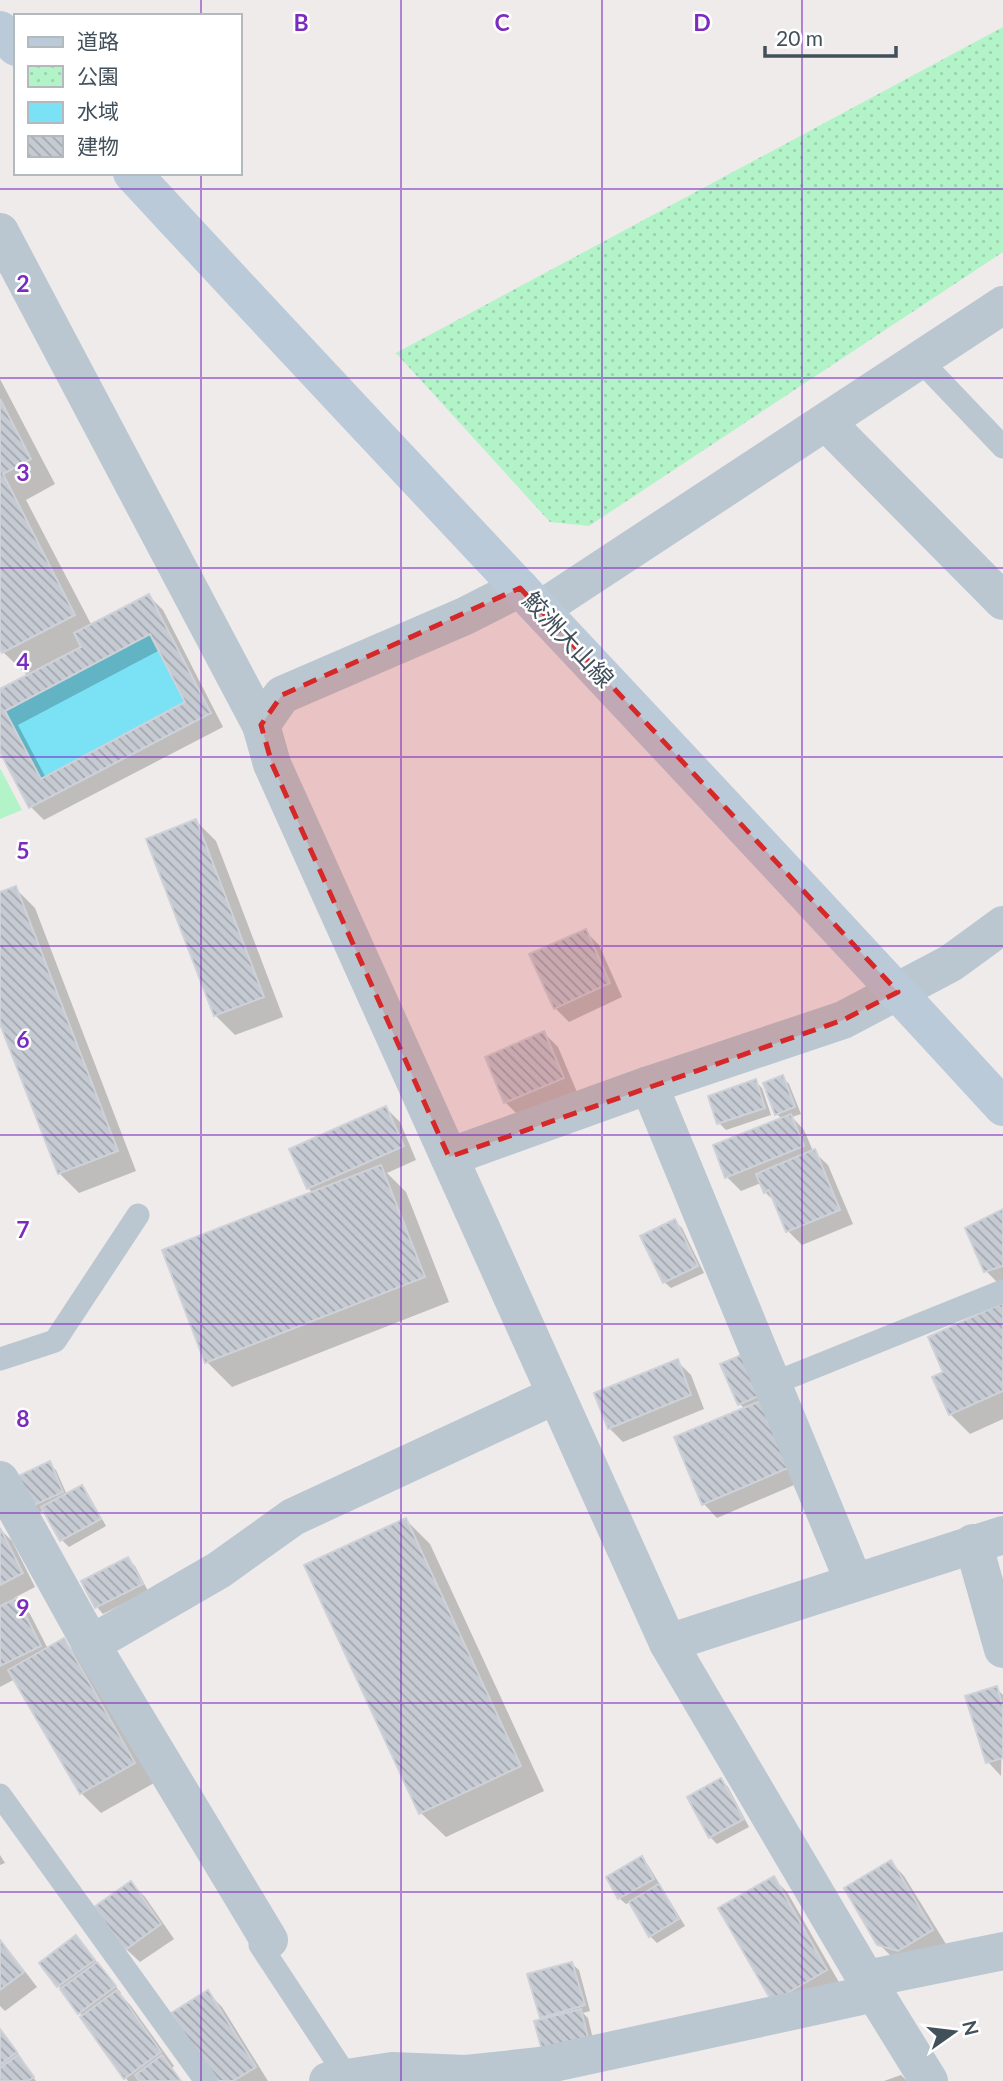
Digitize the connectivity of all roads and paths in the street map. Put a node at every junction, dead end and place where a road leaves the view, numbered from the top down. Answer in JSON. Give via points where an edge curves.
{"nodes":[{"id":1,"x":0,"y":30,"type":"edge"},
{"id":2,"x":14,"y":45,"type":"edge"},
{"id":3,"x":134,"y":175,"type":"edge"},
{"id":4,"x":0,"y":232,"type":"edge"},
{"id":5,"x":1003,"y":305,"type":"edge"},
{"id":6,"x":920,"y":360,"type":"junction"},
{"id":7,"x":827,"y":423,"type":"junction"},
{"id":8,"x":1003,"y":447,"type":"edge"},
{"id":9,"x":531,"y":598,"type":"junction"},
{"id":10,"x":1003,"y":601,"type":"edge"},
{"id":11,"x":261,"y":725,"type":"junction"},
{"id":12,"x":1003,"y":925,"type":"edge"},
{"id":13,"x":898,"y":992,"type":"junction"},
{"id":14,"x":649,"y":1085,"type":"junction"},
{"id":15,"x":1003,"y":1107,"type":"edge"},
{"id":16,"x":449,"y":1157,"type":"junction"},
{"id":17,"x":138,"y":1215,"type":"dead end"},
{"id":18,"x":1003,"y":1291,"type":"edge"},
{"id":19,"x":0,"y":1359,"type":"edge"},
{"id":20,"x":772,"y":1384,"type":"junction"},
{"id":21,"x":556,"y":1395,"type":"junction"},
{"id":22,"x":0,"y":1480,"type":"edge"},
{"id":23,"x":988,"y":1539,"type":"edge"},
{"id":24,"x":854,"y":1582,"type":"junction"},
{"id":25,"x":668,"y":1643,"type":"junction"},
{"id":26,"x":91,"y":1644,"type":"junction"},
{"id":27,"x":1003,"y":1649,"type":"edge"},
{"id":28,"x":0,"y":1796,"type":"edge"},
{"id":29,"x":269,"y":1940,"type":"joint"},
{"id":30,"x":1003,"y":1951,"type":"edge"},
{"id":31,"x":871,"y":1986,"type":"junction"},
{"id":32,"x":338,"y":2079,"type":"edge"},
{"id":33,"x":206,"y":2081,"type":"edge"},
{"id":34,"x":929,"y":2081,"type":"edge"}],
"edges":[{"from":1,"to":2,"type":"main road"},
{"from":3,"to":9,"type":"main road","name":"鮫洲大山線"},
{"from":4,"to":11,"type":"street"},
{"from":5,"to":6,"type":"street"},
{"from":6,"to":7,"type":"street"},
{"from":6,"to":8,"type":"lane"},
{"from":7,"to":9,"type":"street"},
{"from":7,"to":10,"type":"street"},
{"from":9,"to":11,"type":"street","via":[[466,616],[282,695]]},
{"from":9,"to":13,"type":"main road","name":"鮫洲大山線"},
{"from":11,"to":16,"type":"street","via":[[272,764]]},
{"from":12,"to":13,"type":"street","via":[[951,963]]},
{"from":13,"to":14,"type":"street","via":[[843,1020]]},
{"from":13,"to":15,"type":"main road","name":"鮫洲大山線"},
{"from":14,"to":16,"type":"street"},
{"from":14,"to":20,"type":"street"},
{"from":16,"to":21,"type":"street"},
{"from":17,"to":19,"type":"lane","via":[[55,1341]]},
{"from":18,"to":20,"type":"lane"},
{"from":20,"to":24,"type":"street"},
{"from":21,"to":25,"type":"street"},
{"from":21,"to":26,"type":"street","via":[[293,1517],[219,1570]]},
{"from":22,"to":26,"type":"street"},
{"from":23,"to":24,"type":"street"},
{"from":23,"to":27,"type":"street"},
{"from":24,"to":25,"type":"street"},
{"from":25,"to":31,"type":"street"},
{"from":26,"to":29,"type":"street"},
{"from":28,"to":33,"type":"lane"},
{"from":29,"to":32,"type":"lane","via":[[260,1945]]},
{"from":30,"to":31,"type":"street"},
{"from":31,"to":32,"type":"street","via":[[540,2066],[466,2074],[392,2071]]},
{"from":31,"to":34,"type":"street"}]}
